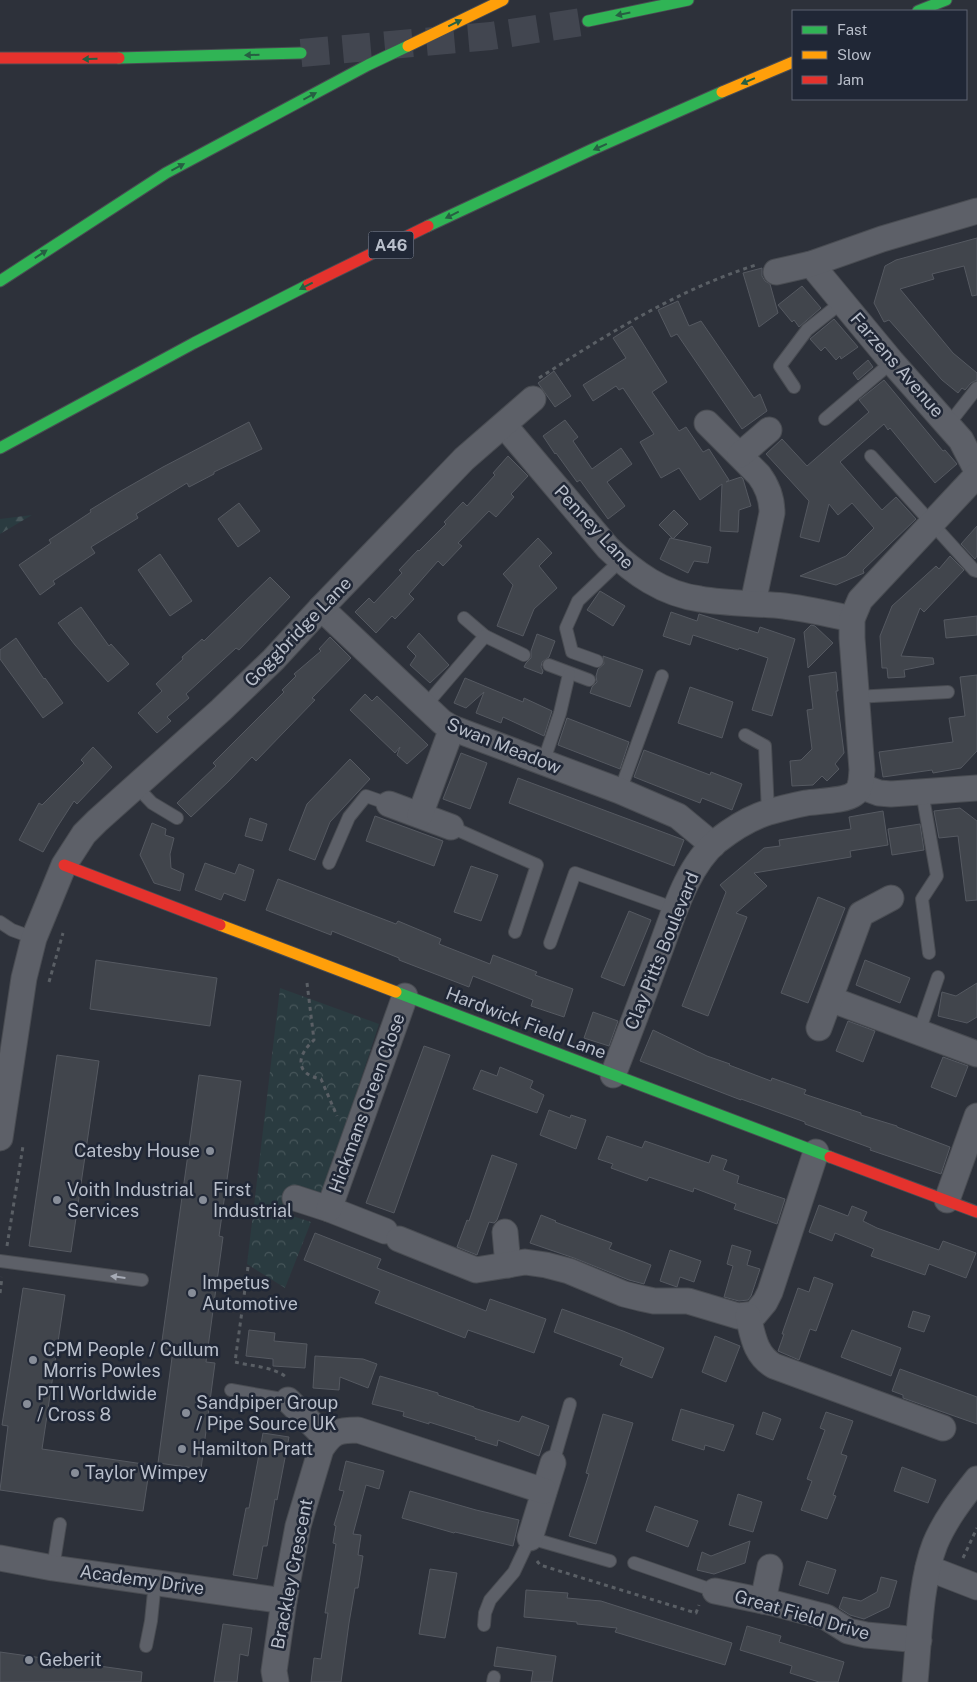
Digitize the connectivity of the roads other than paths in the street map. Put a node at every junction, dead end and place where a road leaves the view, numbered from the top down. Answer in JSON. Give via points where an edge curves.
{"nodes":[{"id":1,"x":503,"y":0,"type":"edge"},
{"id":2,"x":688,"y":0,"type":"edge"},
{"id":3,"x":946,"y":0,"type":"edge"},
{"id":4,"x":921,"y":10,"type":"edge"},
{"id":5,"x":588,"y":21,"type":"tunnel mouth"},
{"id":6,"x":301,"y":53,"type":"tunnel mouth"},
{"id":7,"x":0,"y":58,"type":"edge"},
{"id":8,"x":792,"y":62,"type":"edge"},
{"id":9,"x":977,"y":212,"type":"edge"},
{"id":10,"x":811,"y":264,"type":"junction"},
{"id":11,"x":766,"y":268,"type":"road end"},
{"id":12,"x":0,"y":281,"type":"edge"},
{"id":13,"x":842,"y":302,"type":"junction"},
{"id":14,"x":892,"y":362,"type":"junction"},
{"id":15,"x":794,"y":387,"type":"dead end"},
{"id":16,"x":977,"y":388,"type":"edge"},
{"id":17,"x":533,"y":399,"type":"road end"},
{"id":18,"x":825,"y":419,"type":"dead end"},
{"id":19,"x":707,"y":423,"type":"dead end"},
{"id":20,"x":504,"y":425,"type":"junction"},
{"id":21,"x":948,"y":425,"type":"junction"},
{"id":22,"x":768,"y":430,"type":"dead end"},
{"id":23,"x":0,"y":448,"type":"edge"},
{"id":24,"x":740,"y":455,"type":"junction"},
{"id":25,"x":871,"y":456,"type":"dead end"},
{"id":26,"x":977,"y":471,"type":"edge"},
{"id":27,"x":977,"y":475,"type":"edge"},
{"id":28,"x":932,"y":524,"type":"junction"},
{"id":29,"x":621,"y":560,"type":"junction"},
{"id":30,"x":977,"y":571,"type":"edge"},
{"id":31,"x":753,"y":603,"type":"junction"},
{"id":32,"x":321,"y":608,"type":"junction"},
{"id":33,"x":464,"y":618,"type":"dead end"},
{"id":34,"x":852,"y":618,"type":"junction"},
{"id":35,"x":485,"y":636,"type":"junction"},
{"id":36,"x":524,"y":655,"type":"dead end"},
{"id":37,"x":597,"y":661,"type":"dead end"},
{"id":38,"x":549,"y":666,"type":"dead end"},
{"id":39,"x":570,"y":674,"type":"junction"},
{"id":40,"x":662,"y":676,"type":"dead end"},
{"id":41,"x":589,"y":680,"type":"dead end"},
{"id":42,"x":948,"y":692,"type":"dead end"},
{"id":43,"x":855,"y":697,"type":"junction"},
{"id":44,"x":425,"y":706,"type":"junction"},
{"id":45,"x":452,"y":728,"type":"junction"},
{"id":46,"x":745,"y":734,"type":"dead end"},
{"id":47,"x":543,"y":763,"type":"junction"},
{"id":48,"x":136,"y":786,"type":"junction"},
{"id":49,"x":860,"y":786,"type":"junction"},
{"id":50,"x":977,"y":788,"type":"edge"},
{"id":51,"x":620,"y":791,"type":"junction"},
{"id":52,"x":922,"y":792,"type":"junction"},
{"id":53,"x":389,"y":804,"type":"joint"},
{"id":54,"x":768,"y":812,"type":"junction"},
{"id":55,"x":420,"y":816,"type":"junction"},
{"id":56,"x":177,"y":818,"type":"dead end"},
{"id":57,"x":451,"y":826,"type":"joint"},
{"id":58,"x":713,"y":845,"type":"junction"},
{"id":59,"x":329,"y":863,"type":"dead end"},
{"id":60,"x":64,"y":865,"type":"junction"},
{"id":61,"x":891,"y":898,"type":"dead end"},
{"id":62,"x":676,"y":909,"type":"junction"},
{"id":63,"x":0,"y":922,"type":"edge"},
{"id":64,"x":515,"y":932,"type":"dead end"},
{"id":65,"x":34,"y":938,"type":"junction"},
{"id":66,"x":550,"y":943,"type":"dead end"},
{"id":67,"x":930,"y":953,"type":"dead end"},
{"id":68,"x":938,"y":977,"type":"dead end"},
{"id":69,"x":405,"y":996,"type":"junction"},
{"id":70,"x":830,"y":998,"type":"junction"},
{"id":71,"x":819,"y":1028,"type":"dead end"},
{"id":72,"x":918,"y":1032,"type":"junction"},
{"id":73,"x":977,"y":1054,"type":"edge"},
{"id":74,"x":613,"y":1075,"type":"junction"},
{"id":75,"x":977,"y":1116,"type":"edge"},
{"id":76,"x":12,"y":1137,"type":"edge"},
{"id":77,"x":816,"y":1152,"type":"junction"},
{"id":78,"x":295,"y":1198,"type":"dead end"},
{"id":79,"x":947,"y":1200,"type":"junction"},
{"id":80,"x":329,"y":1209,"type":"junction"},
{"id":81,"x":977,"y":1212,"type":"edge"},
{"id":82,"x":505,"y":1232,"type":"dead end"},
{"id":83,"x":0,"y":1261,"type":"edge"},
{"id":84,"x":508,"y":1265,"type":"junction"},
{"id":85,"x":142,"y":1280,"type":"dead end"},
{"id":86,"x":748,"y":1316,"type":"junction"},
{"id":87,"x":231,"y":1390,"type":"dead end"},
{"id":88,"x":288,"y":1400,"type":"joint"},
{"id":89,"x":570,"y":1404,"type":"dead end"},
{"id":90,"x":943,"y":1428,"type":"dead end"},
{"id":91,"x":328,"y":1439,"type":"junction"},
{"id":92,"x":553,"y":1463,"type":"joint"},
{"id":93,"x":977,"y":1479,"type":"edge"},
{"id":94,"x":544,"y":1491,"type":"junction"},
{"id":95,"x":60,"y":1524,"type":"dead end"},
{"id":96,"x":530,"y":1538,"type":"junction"},
{"id":97,"x":0,"y":1558,"type":"edge"},
{"id":98,"x":610,"y":1562,"type":"dead end"},
{"id":99,"x":634,"y":1563,"type":"dead end"},
{"id":100,"x":770,"y":1567,"type":"dead end"},
{"id":101,"x":52,"y":1568,"type":"junction"},
{"id":102,"x":928,"y":1568,"type":"junction"},
{"id":103,"x":155,"y":1582,"type":"junction"},
{"id":104,"x":977,"y":1587,"type":"edge"},
{"id":105,"x":715,"y":1591,"type":"joint"},
{"id":106,"x":284,"y":1601,"type":"junction"},
{"id":107,"x":763,"y":1601,"type":"junction"},
{"id":108,"x":484,"y":1625,"type":"dead end"},
{"id":109,"x":919,"y":1640,"type":"junction"},
{"id":110,"x":146,"y":1646,"type":"dead end"},
{"id":111,"x":276,"y":1682,"type":"edge"},
{"id":112,"x":915,"y":1682,"type":"edge"}],
"edges":[{"from":12,"to":1,"type":"main road","one_way":true,"via":[[166,173],[368,65]]},
{"from":2,"to":5,"type":"main road","one_way":true},
{"from":3,"to":4,"type":"main road"},
{"from":6,"to":7,"type":"main road","one_way":true,"via":[[74,60]]},
{"from":8,"to":23,"type":"main road","number":"A46","one_way":true,"via":[[552,168],[348,266],[89,398]]},
{"from":9,"to":10,"type":"street","via":[[882,239]]},
{"from":10,"to":11,"type":"street"},
{"from":10,"to":13,"type":"street","name":"Farzens Avenue"},
{"from":13,"to":14,"type":"street","name":"Farzens Avenue"},
{"from":13,"to":15,"type":"lane","via":[[807,330],[780,366]]},
{"from":14,"to":18,"type":"lane"},
{"from":14,"to":21,"type":"street","name":"Farzens Avenue"},
{"from":16,"to":21,"type":"lane"},
{"from":17,"to":20,"type":"street","name":"Goggbridge Lane"},
{"from":19,"to":24,"type":"street"},
{"from":20,"to":29,"type":"street","name":"Penney Lane"},
{"from":20,"to":32,"type":"street","name":"Goggbridge Lane","via":[[464,459]]},
{"from":21,"to":26,"type":"street","name":"Farzens Avenue","via":[[965,446]]},
{"from":22,"to":24,"type":"street"},
{"from":24,"to":31,"type":"street","via":[[766,484],[772,499],[772,513]]},
{"from":25,"to":28,"type":"lane"},
{"from":27,"to":28,"type":"street"},
{"from":28,"to":30,"type":"lane"},
{"from":28,"to":34,"type":"street","via":[[864,596]]},
{"from":29,"to":31,"type":"street","name":"Penney Lane","via":[[647,580],[678,594]]},
{"from":29,"to":37,"type":"lane","via":[[578,601],[566,628],[572,652]]},
{"from":31,"to":34,"type":"street","name":"Penney Lane"},
{"from":32,"to":44,"type":"street","name":"Swan Meadow"},
{"from":32,"to":48,"type":"street","name":"Goggbridge Lane","via":[[222,710]]},
{"from":33,"to":35,"type":"lane"},
{"from":34,"to":43,"type":"street"},
{"from":35,"to":36,"type":"lane"},
{"from":35,"to":44,"type":"lane"},
{"from":38,"to":39,"type":"lane"},
{"from":39,"to":41,"type":"lane"},
{"from":39,"to":47,"type":"lane"},
{"from":40,"to":51,"type":"lane"},
{"from":42,"to":43,"type":"lane"},
{"from":43,"to":49,"type":"street","via":[[862,770]]},
{"from":44,"to":45,"type":"street","name":"Swan Meadow"},
{"from":45,"to":47,"type":"street","name":"Swan Meadow"},
{"from":45,"to":55,"type":"street"},
{"from":46,"to":54,"type":"lane","via":[[765,746]]},
{"from":47,"to":51,"type":"street","name":"Swan Meadow"},
{"from":48,"to":56,"type":"lane","via":[[152,804]]},
{"from":48,"to":60,"type":"street","name":"Goggbridge Lane","via":[[84,834]]},
{"from":49,"to":52,"type":"street","via":[[879,793]]},
{"from":49,"to":54,"type":"street","name":"Clay Pitts Boulevard","via":[[848,797]]},
{"from":50,"to":52,"type":"street"},
{"from":51,"to":58,"type":"street","name":"Swan Meadow","via":[[678,816]]},
{"from":52,"to":67,"type":"lane","via":[[937,876],[922,899]]},
{"from":53,"to":55,"type":"street"},
{"from":53,"to":59,"type":"lane","via":[[366,796],[349,817]]},
{"from":54,"to":58,"type":"street","name":"Clay Pitts Boulevard","via":[[737,826]]},
{"from":55,"to":57,"type":"street"},
{"from":57,"to":64,"type":"lane","via":[[537,864]]},
{"from":58,"to":62,"type":"street","name":"Clay Pitts Boulevard","via":[[693,870]]},
{"from":60,"to":65,"type":"street","name":"Goggbridge Lane"},
{"from":60,"to":69,"type":"main road","name":"Hardwick Field Lane"},
{"from":61,"to":70,"type":"street","via":[[861,914]]},
{"from":62,"to":66,"type":"lane","via":[[575,873]]},
{"from":62,"to":74,"type":"street","name":"Clay Pitts Boulevard"},
{"from":63,"to":65,"type":"lane"},
{"from":65,"to":76,"type":"street","name":"Goggbridge Lane","via":[[24,978]]},
{"from":68,"to":72,"type":"lane"},
{"from":69,"to":74,"type":"main road","name":"Hardwick Field Lane"},
{"from":69,"to":80,"type":"street","name":"Hickmans Green Close"},
{"from":70,"to":71,"type":"street"},
{"from":70,"to":72,"type":"street"},
{"from":72,"to":73,"type":"street"},
{"from":74,"to":77,"type":"main road","name":"Hardwick Field Lane"},
{"from":75,"to":79,"type":"street"},
{"from":77,"to":79,"type":"main road","name":"Hardwick Field Lane"},
{"from":77,"to":86,"type":"street","via":[[770,1292],[759,1310]]},
{"from":78,"to":80,"type":"street","name":"Hickmans Green Close"},
{"from":79,"to":81,"type":"main road","name":"Hardwick Field Lane"},
{"from":80,"to":84,"type":"street","name":"Hickmans Green Close","via":[[476,1270]]},
{"from":82,"to":84,"type":"street"},
{"from":85,"to":83,"type":"lane","one_way":true},
{"from":84,"to":86,"type":"street","name":"Hickmans Green Close","via":[[525,1262],[546,1265],[624,1294],[662,1301],[688,1301]]},
{"from":86,"to":90,"type":"street","via":[[756,1346],[766,1362]]},
{"from":87,"to":88,"type":"lane"},
{"from":88,"to":91,"type":"street"},
{"from":89,"to":92,"type":"lane"},
{"from":91,"to":94,"type":"street","via":[[340,1431],[358,1430]]},
{"from":91,"to":106,"type":"street","name":"Brackley Crescent","via":[[321,1449],[298,1526]]},
{"from":92,"to":94,"type":"street"},
{"from":93,"to":102,"type":"street","via":[[944,1526]]},
{"from":94,"to":96,"type":"street"},
{"from":95,"to":101,"type":"lane"},
{"from":96,"to":98,"type":"lane"},
{"from":96,"to":108,"type":"lane","via":[[514,1572],[490,1600]]},
{"from":97,"to":101,"type":"street","name":"Academy Drive"},
{"from":99,"to":105,"type":"lane"},
{"from":100,"to":107,"type":"street"},
{"from":101,"to":103,"type":"street","name":"Academy Drive"},
{"from":102,"to":104,"type":"street"},
{"from":102,"to":109,"type":"street"},
{"from":103,"to":106,"type":"street","name":"Academy Drive"},
{"from":103,"to":110,"type":"lane"},
{"from":105,"to":107,"type":"street","name":"Great Field Drive"},
{"from":106,"to":111,"type":"street","name":"Brackley Crescent","via":[[274,1671]]},
{"from":107,"to":109,"type":"street","name":"Great Field Drive","via":[[826,1617],[848,1630],[866,1635]]},
{"from":109,"to":112,"type":"street"}]}
